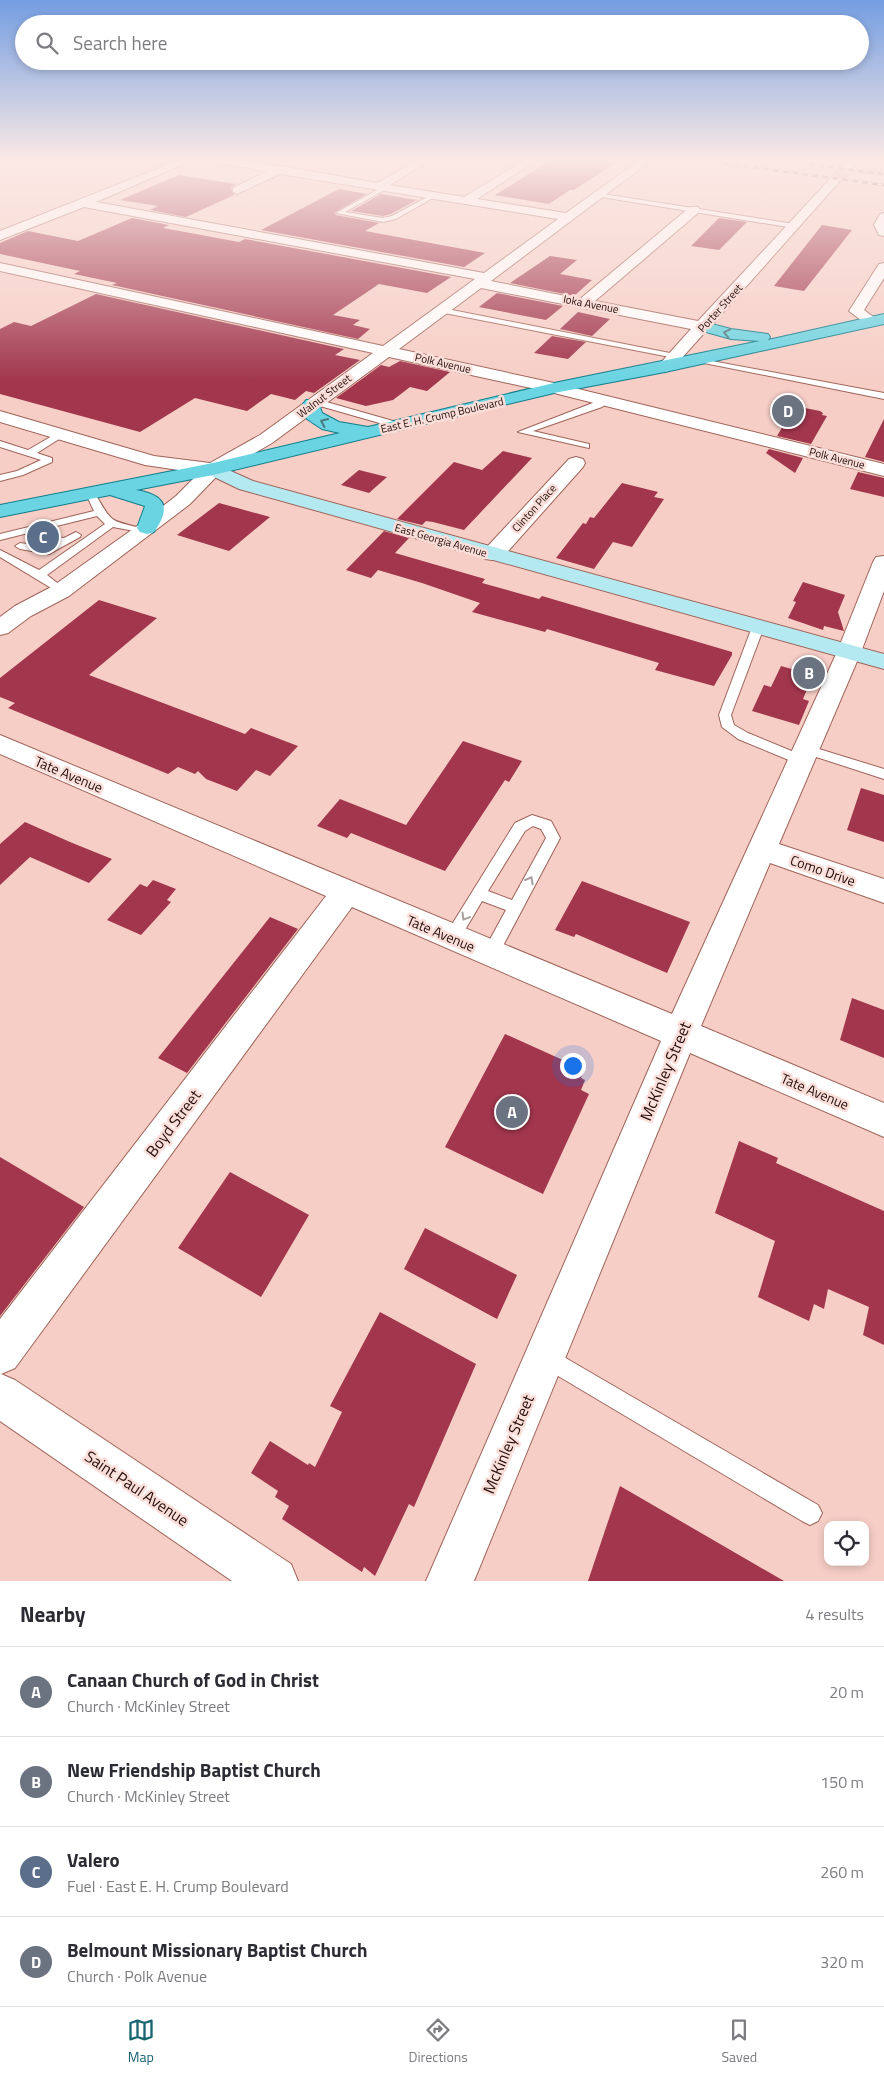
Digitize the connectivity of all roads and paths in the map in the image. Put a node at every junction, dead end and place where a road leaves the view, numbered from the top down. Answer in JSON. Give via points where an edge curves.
{"nodes":[{"id":1,"x":243,"y":234,"type":"edge"},
{"id":2,"x":544,"y":234,"type":"edge"},
{"id":3,"x":666,"y":234,"type":"edge"},
{"id":4,"x":787,"y":234,"type":"edge"},
{"id":5,"x":884,"y":266,"type":"edge"},
{"id":6,"x":0,"y":267,"type":"edge"},
{"id":7,"x":481,"y":280,"type":"junction"},
{"id":8,"x":584,"y":303,"type":"junction"},
{"id":9,"x":442,"y":310,"type":"junction"},
{"id":10,"x":877,"y":320,"type":"edge"},
{"id":11,"x":704,"y":327,"type":"junction"},
{"id":12,"x":786,"y":339,"type":"junction"},
{"id":13,"x":385,"y":350,"type":"junction"},
{"id":14,"x":699,"y":360,"type":"junction"},
{"id":15,"x":670,"y":362,"type":"junction"},
{"id":16,"x":554,"y":388,"type":"junction"},
{"id":17,"x":884,"y":396,"type":"edge"},
{"id":18,"x":606,"y":401,"type":"junction"},
{"id":19,"x":314,"y":403,"type":"junction"},
{"id":20,"x":0,"y":416,"type":"edge"},
{"id":21,"x":390,"y":427,"type":"junction"},
{"id":22,"x":62,"y":434,"type":"junction"},
{"id":23,"x":0,"y":444,"type":"edge"},
{"id":24,"x":30,"y":453,"type":"junction"},
{"id":25,"x":581,"y":454,"type":"joint"},
{"id":26,"x":213,"y":469,"type":"junction"},
{"id":27,"x":884,"y":470,"type":"edge"},
{"id":28,"x":0,"y":478,"type":"edge"},
{"id":29,"x":95,"y":493,"type":"junction"},
{"id":30,"x":0,"y":511,"type":"edge"},
{"id":31,"x":99,"y":513,"type":"junction"},
{"id":32,"x":111,"y":524,"type":"junction"},
{"id":33,"x":56,"y":530,"type":"junction"},
{"id":34,"x":144,"y":530,"type":"junction"},
{"id":35,"x":35,"y":535,"type":"junction"},
{"id":36,"x":76,"y":535,"type":"dead end"},
{"id":37,"x":0,"y":537,"type":"edge"},
{"id":38,"x":18,"y":539,"type":"junction"},
{"id":39,"x":49,"y":551,"type":"junction"},
{"id":40,"x":0,"y":553,"type":"edge"},
{"id":41,"x":493,"y":554,"type":"junction"},
{"id":42,"x":64,"y":558,"type":"junction"},
{"id":43,"x":884,"y":562,"type":"edge"},
{"id":44,"x":40,"y":575,"type":"junction"},
{"id":45,"x":61,"y":591,"type":"junction"},
{"id":46,"x":758,"y":627,"type":"junction"},
{"id":47,"x":0,"y":628,"type":"edge"},
{"id":48,"x":849,"y":652,"type":"junction"},
{"id":49,"x":884,"y":662,"type":"edge"},
{"id":50,"x":0,"y":744,"type":"edge"},
{"id":51,"x":804,"y":754,"type":"junction"},
{"id":52,"x":884,"y":774,"type":"edge"},
{"id":53,"x":762,"y":849,"type":"junction"},
{"id":54,"x":884,"y":891,"type":"edge"},
{"id":55,"x":345,"y":892,"type":"junction"},
{"id":56,"x":479,"y":894,"type":"junction"},
{"id":57,"x":515,"y":906,"type":"junction"},
{"id":58,"x":452,"y":938,"type":"junction"},
{"id":59,"x":490,"y":954,"type":"junction"},
{"id":60,"x":680,"y":1035,"type":"junction"},
{"id":61,"x":884,"y":1120,"type":"edge"},
{"id":62,"x":0,"y":1352,"type":"edge"},
{"id":63,"x":545,"y":1356,"type":"junction"},
{"id":64,"x":0,"y":1395,"type":"edge"},
{"id":65,"x":810,"y":1513,"type":"dead end"},
{"id":66,"x":274,"y":1581,"type":"edge"},
{"id":67,"x":450,"y":1581,"type":"edge"}],
"edges":[{"from":1,"to":7,"type":"street","name":"Ioka Avenue"},
{"from":2,"to":7,"type":"street","name":"Walnut Street"},
{"from":3,"to":8,"type":"street"},
{"from":4,"to":11,"type":"street","name":"Porter Street"},
{"from":5,"to":10,"type":"street","via":[[856,310]]},
{"from":6,"to":13,"type":"street","name":"Polk Avenue"},
{"from":7,"to":8,"type":"street","name":"Ioka Avenue"},
{"from":7,"to":9,"type":"street","name":"Walnut Street"},
{"from":8,"to":11,"type":"street","name":"Ioka Avenue"},
{"from":9,"to":13,"type":"street","name":"Walnut Street"},
{"from":9,"to":15,"type":"lane"},
{"from":10,"to":12,"type":"main road","name":"East E. H. Crump Boulevard"},
{"from":12,"to":11,"type":"main road","one_way":true,"via":[[745,336]]},
{"from":11,"to":15,"type":"street","name":"Porter Street"},
{"from":12,"to":14,"type":"main road","name":"East E. H. Crump Boulevard"},
{"from":13,"to":16,"type":"street","name":"Polk Avenue"},
{"from":13,"to":19,"type":"street","name":"Walnut Street"},
{"from":14,"to":15,"type":"main road","name":"East E. H. Crump Boulevard"},
{"from":14,"to":17,"type":"lane"},
{"from":15,"to":16,"type":"main road","name":"East E. H. Crump Boulevard"},
{"from":16,"to":18,"type":"street","name":"Polk Avenue"},
{"from":16,"to":21,"type":"main road","name":"East E. H. Crump Boulevard"},
{"from":18,"to":25,"type":"lane","via":[[523,432]]},
{"from":18,"to":27,"type":"street","name":"Polk Avenue"},
{"from":19,"to":21,"type":"main road","via":[[313,415],[331,426],[355,430]]},
{"from":19,"to":26,"type":"street","name":"Walnut Street","via":[[266,439]]},
{"from":20,"to":22,"type":"street","name":"East Georgia Avenue"},
{"from":21,"to":26,"type":"main road","name":"East E. H. Crump Boulevard"},
{"from":22,"to":24,"type":"lane"},
{"from":22,"to":26,"type":"street","name":"East Georgia Avenue","via":[[152,461]]},
{"from":23,"to":24,"type":"lane"},
{"from":24,"to":28,"type":"lane","via":[[49,460]]},
{"from":25,"to":41,"type":"street","name":"Clinton Place"},
{"from":26,"to":29,"type":"main road","name":"East E. H. Crump Boulevard"},
{"from":26,"to":34,"type":"street","name":"Walnut Street","via":[[183,500]]},
{"from":26,"to":41,"type":"street","name":"East Georgia Avenue","via":[[246,485]]},
{"from":29,"to":30,"type":"main road","name":"East E. H. Crump Boulevard"},
{"from":29,"to":31,"type":"lane"},
{"from":29,"to":34,"type":"main road","via":[[150,499],[155,508]]},
{"from":31,"to":32,"type":"lane"},
{"from":31,"to":33,"type":"lane"},
{"from":32,"to":34,"type":"lane"},
{"from":32,"to":42,"type":"lane"},
{"from":33,"to":35,"type":"lane"},
{"from":33,"to":39,"type":"lane"},
{"from":34,"to":45,"type":"street","name":"Walnut Street"},
{"from":35,"to":38,"type":"lane"},
{"from":35,"to":39,"type":"lane"},
{"from":36,"to":39,"type":"lane"},
{"from":37,"to":38,"type":"lane"},
{"from":38,"to":39,"type":"lane"},
{"from":39,"to":42,"type":"lane"},
{"from":40,"to":44,"type":"lane"},
{"from":41,"to":46,"type":"street","name":"East Georgia Avenue"},
{"from":42,"to":44,"type":"lane"},
{"from":43,"to":48,"type":"street","name":"McKinley Street"},
{"from":44,"to":45,"type":"lane"},
{"from":45,"to":47,"type":"street","name":"Walnut Street"},
{"from":46,"to":48,"type":"street","name":"East Georgia Avenue"},
{"from":46,"to":51,"type":"lane","via":[[725,715],[728,727],[744,736]]},
{"from":48,"to":49,"type":"street","name":"East Georgia Avenue"},
{"from":48,"to":51,"type":"street","name":"McKinley Street"},
{"from":50,"to":55,"type":"street","name":"Tate Avenue"},
{"from":51,"to":52,"type":"lane"},
{"from":51,"to":53,"type":"street","name":"McKinley Street"},
{"from":53,"to":54,"type":"street","name":"Como Drive"},
{"from":53,"to":60,"type":"street","name":"McKinley Street"},
{"from":55,"to":58,"type":"street","name":"Tate Avenue"},
{"from":55,"to":62,"type":"street","name":"Boyd Street"},
{"from":56,"to":57,"type":"lane"},
{"from":57,"to":56,"type":"lane","one_way":true,"via":[[553,838],[546,825],[532,820],[520,827]]},
{"from":56,"to":58,"type":"lane","one_way":true},
{"from":57,"to":59,"type":"lane"},
{"from":58,"to":59,"type":"street","name":"Tate Avenue"},
{"from":59,"to":60,"type":"street","name":"Tate Avenue"},
{"from":60,"to":61,"type":"street","name":"Tate Avenue"},
{"from":60,"to":63,"type":"street","name":"McKinley Street"},
{"from":63,"to":65,"type":"lane"},
{"from":63,"to":67,"type":"street","name":"McKinley Street"},
{"from":64,"to":66,"type":"street","name":"Saint Paul Avenue"}]}
